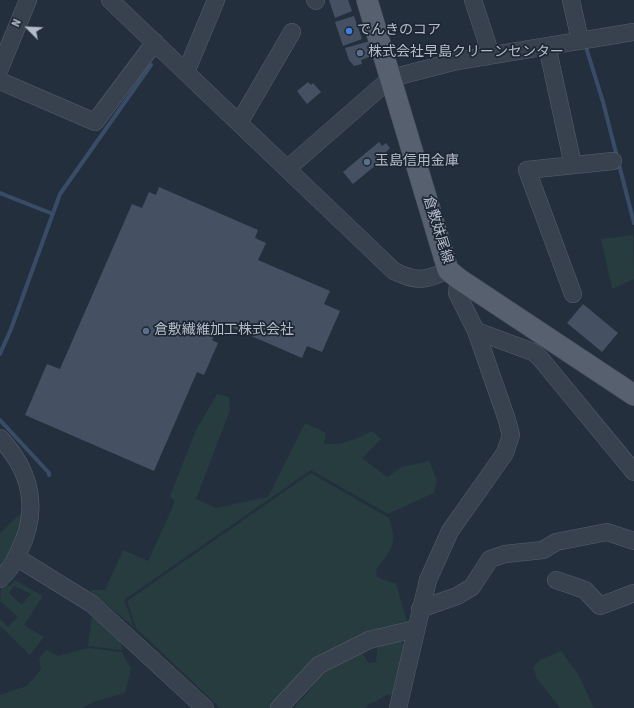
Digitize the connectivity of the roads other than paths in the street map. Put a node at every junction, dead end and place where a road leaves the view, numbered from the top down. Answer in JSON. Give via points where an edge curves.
{"nodes":[{"id":1,"x":28,"y":0,"type":"edge"},
{"id":2,"x":110,"y":0,"type":"edge"},
{"id":3,"x":216,"y":0,"type":"edge"},
{"id":4,"x":367,"y":0,"type":"edge"},
{"id":5,"x":473,"y":0,"type":"edge"},
{"id":6,"x":571,"y":0,"type":"edge"},
{"id":7,"x":292,"y":32,"type":"dead end"},
{"id":8,"x":634,"y":32,"type":"edge"},
{"id":9,"x":580,"y":40,"type":"junction"},
{"id":10,"x":155,"y":42,"type":"junction"},
{"id":11,"x":548,"y":46,"type":"junction"},
{"id":12,"x":491,"y":55,"type":"junction"},
{"id":13,"x":0,"y":68,"type":"edge"},
{"id":14,"x":186,"y":72,"type":"junction"},
{"id":15,"x":391,"y":78,"type":"junction"},
{"id":16,"x":0,"y":81,"type":"edge"},
{"id":17,"x":239,"y":122,"type":"junction"},
{"id":18,"x":613,"y":160,"type":"dead end"},
{"id":19,"x":572,"y":165,"type":"junction"},
{"id":20,"x":287,"y":169,"type":"junction"},
{"id":21,"x":454,"y":274,"type":"junction"},
{"id":22,"x":573,"y":294,"type":"dead end"},
{"id":23,"x":476,"y":331,"type":"junction"},
{"id":24,"x":634,"y":395,"type":"edge"},
{"id":25,"x":0,"y":438,"type":"edge"},
{"id":26,"x":634,"y":472,"type":"edge"},
{"id":27,"x":634,"y":541,"type":"edge"},
{"id":28,"x":16,"y":557,"type":"junction"},
{"id":29,"x":0,"y":579,"type":"edge"},
{"id":30,"x":556,"y":580,"type":"dead end"},
{"id":31,"x":634,"y":593,"type":"edge"},
{"id":32,"x":420,"y":609,"type":"junction"},
{"id":33,"x":415,"y":629,"type":"junction"},
{"id":34,"x":205,"y":708,"type":"edge"},
{"id":35,"x":279,"y":708,"type":"edge"},
{"id":36,"x":398,"y":708,"type":"edge"}],
"edges":[{"from":1,"to":13,"type":"street"},
{"from":2,"to":10,"type":"street"},
{"from":3,"to":14,"type":"street"},
{"from":4,"to":15,"type":"main road","name":"倉敷妹尾線"},
{"from":5,"to":12,"type":"street"},
{"from":6,"to":9,"type":"street"},
{"from":7,"to":17,"type":"street"},
{"from":8,"to":9,"type":"street"},
{"from":9,"to":11,"type":"street"},
{"from":10,"to":14,"type":"street"},
{"from":10,"to":16,"type":"street","via":[[95,122]]},
{"from":11,"to":12,"type":"street"},
{"from":11,"to":19,"type":"street"},
{"from":12,"to":15,"type":"street"},
{"from":14,"to":17,"type":"street"},
{"from":15,"to":20,"type":"street"},
{"from":15,"to":21,"type":"main road","name":"倉敷妹尾線"},
{"from":17,"to":20,"type":"street"},
{"from":18,"to":19,"type":"street"},
{"from":19,"to":22,"type":"street","via":[[527,170]]},
{"from":20,"to":21,"type":"street","via":[[394,271],[420,280]]},
{"from":21,"to":23,"type":"street","via":[[457,293]]},
{"from":21,"to":24,"type":"main road","name":"倉敷妹尾線"},
{"from":23,"to":26,"type":"street","via":[[533,352],[540,358]]},
{"from":23,"to":32,"type":"street","via":[[511,434],[505,453],[450,531],[428,580]]},
{"from":25,"to":28,"type":"street","via":[[12,450],[29,489],[31,509],[27,535]]},
{"from":27,"to":32,"type":"street","via":[[607,532],[556,542],[543,550],[505,554],[490,560],[472,587],[457,596]]},
{"from":28,"to":29,"type":"street"},
{"from":28,"to":34,"type":"street","via":[[92,604]]},
{"from":30,"to":31,"type":"street","via":[[585,590],[600,606]]},
{"from":32,"to":33,"type":"street"},
{"from":33,"to":35,"type":"street","via":[[369,640],[319,665]]},
{"from":33,"to":36,"type":"street"}]}
